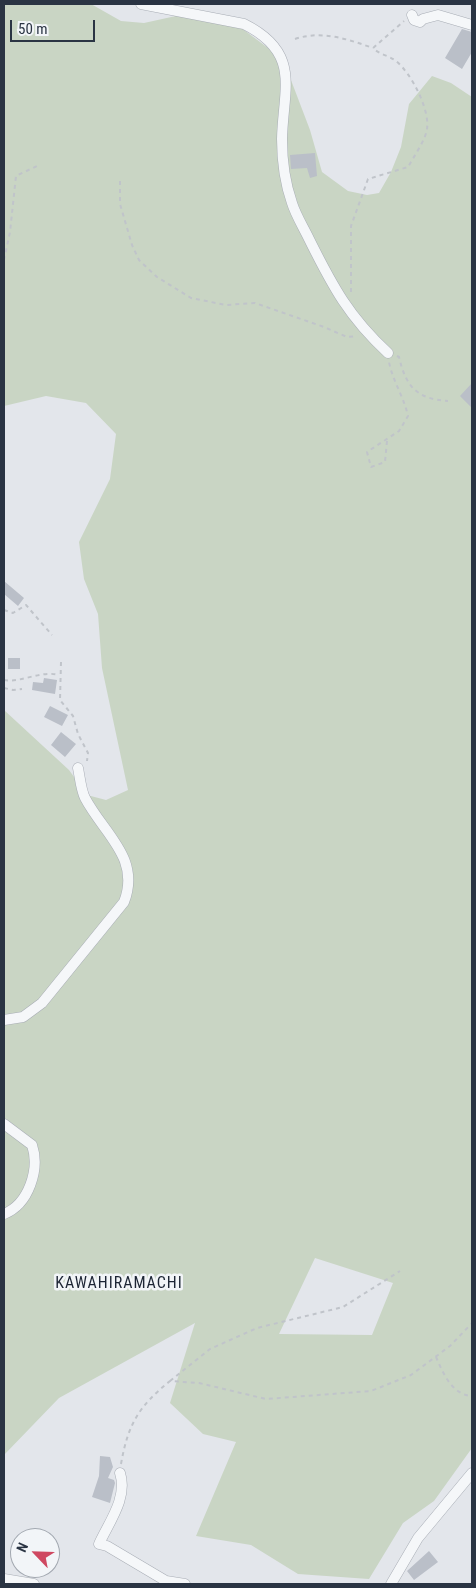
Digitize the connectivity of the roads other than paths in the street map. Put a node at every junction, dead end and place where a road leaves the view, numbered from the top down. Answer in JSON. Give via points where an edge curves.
{"nodes":[{"id":1,"x":141,"y":4,"type":"edge"},
{"id":2,"x":412,"y":15,"type":"road end"},
{"id":3,"x":472,"y":25,"type":"edge"},
{"id":4,"x":388,"y":352,"type":"road end"},
{"id":5,"x":78,"y":768,"type":"road end"},
{"id":6,"x":4,"y":1020,"type":"edge"},
{"id":7,"x":4,"y":1124,"type":"edge"},
{"id":8,"x":4,"y":1214,"type":"edge"},
{"id":9,"x":120,"y":1473,"type":"road end"},
{"id":10,"x":472,"y":1473,"type":"edge"},
{"id":11,"x":4,"y":1579,"type":"edge"},
{"id":12,"x":34,"y":1584,"type":"edge"},
{"id":13,"x":185,"y":1584,"type":"edge"},
{"id":14,"x":391,"y":1584,"type":"edge"}],
"edges":[{"from":1,"to":4,"type":"street","via":[[244,24],[256,30],[278,52],[287,75],[282,138],[284,169],[292,203],[348,311]]},
{"from":2,"to":3,"type":"street","via":[[420,22],[423,18],[438,15]]},
{"from":5,"to":6,"type":"street","via":[[84,797],[126,860],[129,890],[124,902],[42,1003],[24,1017]]},
{"from":7,"to":8,"type":"street","via":[[32,1146],[36,1171],[23,1199]]},
{"from":9,"to":13,"type":"street","via":[[120,1500],[99,1544],[166,1581]]},
{"from":10,"to":14,"type":"street","via":[[418,1538]]},
{"from":11,"to":12,"type":"street"}]}
